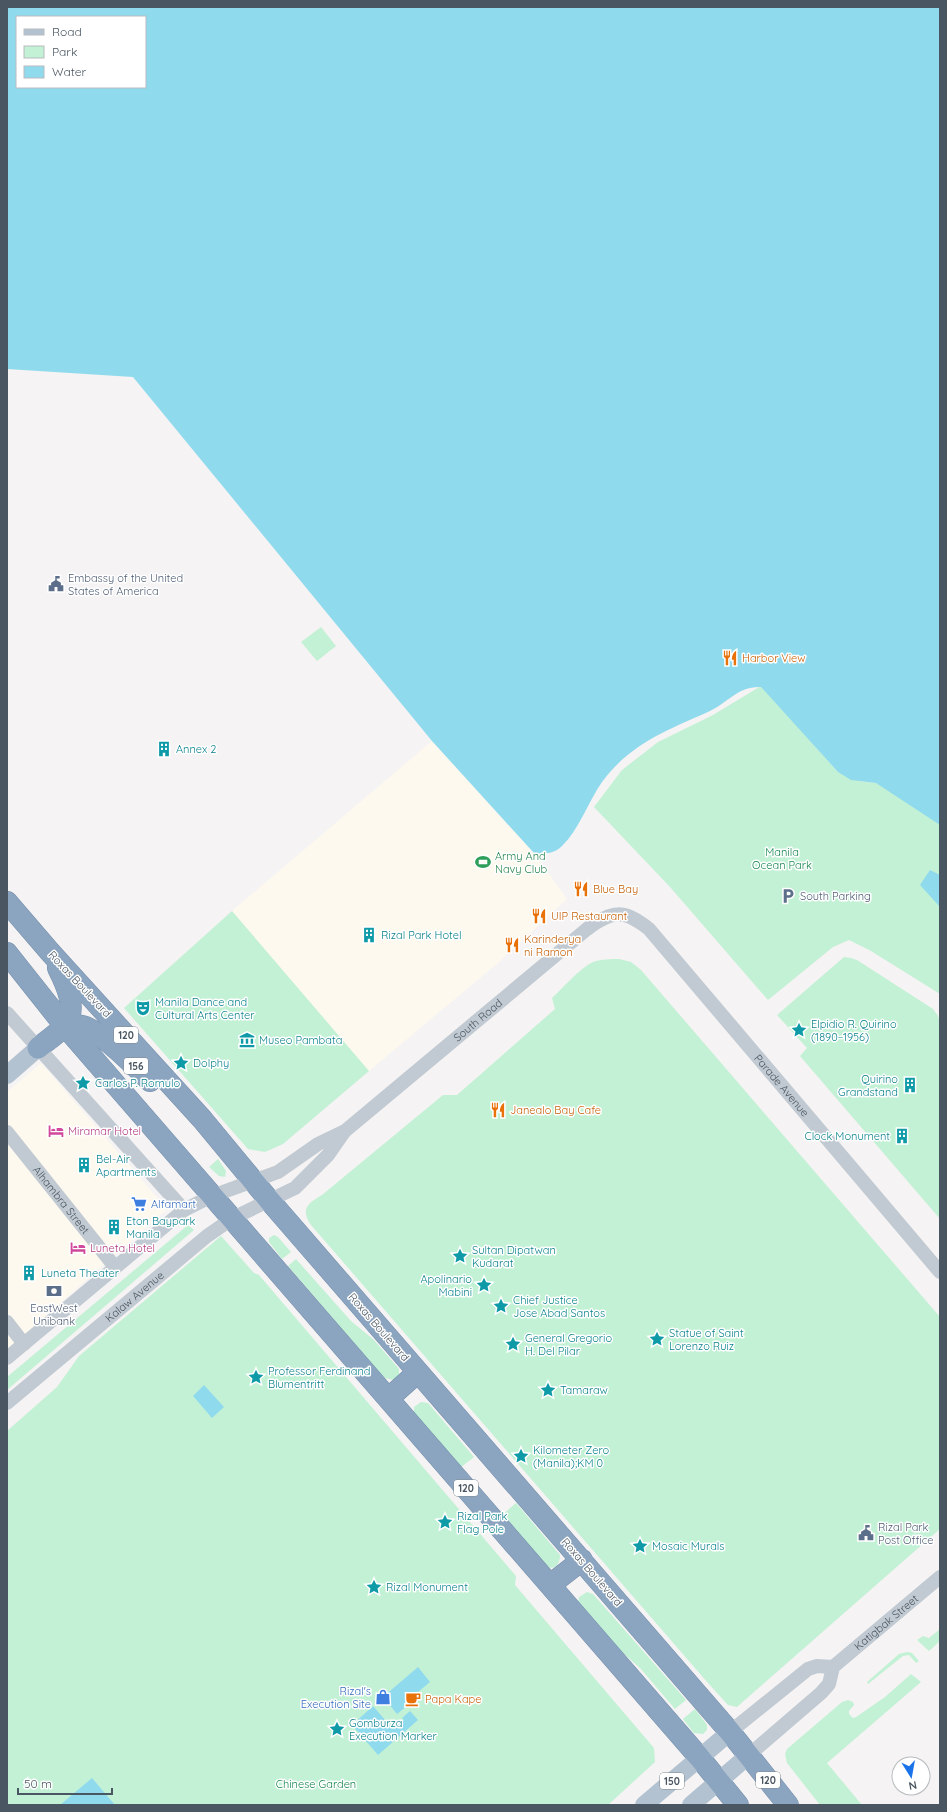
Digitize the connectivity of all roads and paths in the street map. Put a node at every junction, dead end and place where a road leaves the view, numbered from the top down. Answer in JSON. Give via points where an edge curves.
{"nodes":[{"id":1,"x":7,"y":902,"type":"edge"},
{"id":2,"x":613,"y":914,"type":"joint"},
{"id":3,"x":7,"y":952,"type":"edge"},
{"id":4,"x":50,"y":952,"type":"junction"},
{"id":5,"x":7,"y":1013,"type":"edge"},
{"id":6,"x":64,"y":1026,"type":"junction"},
{"id":7,"x":38,"y":1048,"type":"junction"},
{"id":8,"x":7,"y":1075,"type":"edge"},
{"id":9,"x":202,"y":1119,"type":"junction"},
{"id":10,"x":344,"y":1131,"type":"junction"},
{"id":11,"x":7,"y":1132,"type":"edge"},
{"id":12,"x":253,"y":1181,"type":"junction"},
{"id":13,"x":212,"y":1196,"type":"junction"},
{"id":14,"x":269,"y":1200,"type":"junction"},
{"id":15,"x":184,"y":1210,"type":"junction"},
{"id":16,"x":233,"y":1218,"type":"junction"},
{"id":17,"x":115,"y":1267,"type":"junction"},
{"id":18,"x":940,"y":1272,"type":"edge"},
{"id":19,"x":7,"y":1322,"type":"edge"},
{"id":20,"x":24,"y":1344,"type":"junction"},
{"id":21,"x":7,"y":1358,"type":"edge"},
{"id":22,"x":418,"y":1372,"type":"junction"},
{"id":23,"x":389,"y":1398,"type":"junction"},
{"id":24,"x":7,"y":1403,"type":"edge"},
{"id":25,"x":582,"y":1560,"type":"junction"},
{"id":26,"x":940,"y":1577,"type":"edge"},
{"id":27,"x":550,"y":1585,"type":"junction"},
{"id":28,"x":833,"y":1667,"type":"junction"},
{"id":29,"x":730,"y":1732,"type":"junction"},
{"id":30,"x":749,"y":1755,"type":"junction"},
{"id":31,"x":699,"y":1757,"type":"junction"},
{"id":32,"x":719,"y":1782,"type":"junction"},
{"id":33,"x":644,"y":1805,"type":"edge"},
{"id":34,"x":691,"y":1805,"type":"edge"},
{"id":35,"x":738,"y":1805,"type":"edge"},
{"id":36,"x":788,"y":1805,"type":"edge"}],
"edges":[{"from":1,"to":4,"type":"highway","name":"Roxas Boulevard","number":"120"},
{"from":2,"to":10,"type":"street","name":"South Road","via":[[602,918],[587,929]]},
{"from":2,"to":18,"type":"street","name":"Parade Avenue","via":[[637,920],[649,929]]},
{"from":3,"to":6,"type":"highway","number":"120"},
{"from":4,"to":6,"type":"highway","via":[[66,984],[69,996],[69,1018]]},
{"from":4,"to":9,"type":"highway","name":"Roxas Boulevard","number":"120"},
{"from":5,"to":7,"type":"street"},
{"from":6,"to":7,"type":"highway"},
{"from":6,"to":9,"type":"highway","number":"156","via":[[84,1026],[93,1031],[134,1064],[153,1084]]},
{"from":6,"to":13,"type":"highway","number":"120"},
{"from":7,"to":8,"type":"main road"},
{"from":7,"to":15,"type":"street"},
{"from":9,"to":12,"type":"highway","name":"Roxas Boulevard","number":"120"},
{"from":10,"to":12,"type":"street","name":"South Road","via":[[318,1144],[278,1172]]},
{"from":10,"to":14,"type":"street","name":"South Road","via":[[328,1155],[294,1188]]},
{"from":11,"to":17,"type":"street","name":"Alhambra Street"},
{"from":12,"to":13,"type":"street"},
{"from":12,"to":14,"type":"highway","name":"Roxas Boulevard","number":"120"},
{"from":13,"to":15,"type":"street"},
{"from":13,"to":16,"type":"highway","number":"120"},
{"from":14,"to":16,"type":"street","name":"Kalaw Avenue"},
{"from":14,"to":22,"type":"highway","name":"Roxas Boulevard","number":"120"},
{"from":15,"to":17,"type":"street"},
{"from":16,"to":23,"type":"highway","number":"120"},
{"from":16,"to":24,"type":"street","name":"Kalaw Avenue","via":[[207,1236]]},
{"from":17,"to":20,"type":"street"},
{"from":19,"to":20,"type":"street"},
{"from":20,"to":21,"type":"street"},
{"from":22,"to":23,"type":"highway"},
{"from":22,"to":25,"type":"highway","name":"Roxas Boulevard","number":"120"},
{"from":23,"to":27,"type":"highway","number":"120"},
{"from":25,"to":27,"type":"highway"},
{"from":25,"to":29,"type":"highway","name":"Roxas Boulevard","number":"120"},
{"from":26,"to":28,"type":"street","name":"Katigbak Street"},
{"from":27,"to":31,"type":"highway","number":"120"},
{"from":28,"to":29,"type":"street","via":[[817,1666],[808,1669]]},
{"from":28,"to":30,"type":"street","via":[[829,1684]]},
{"from":29,"to":30,"type":"highway","name":"Roxas Boulevard","number":"120"},
{"from":29,"to":31,"type":"main road","number":"150"},
{"from":30,"to":32,"type":"main road"},
{"from":30,"to":36,"type":"highway","number":"120"},
{"from":31,"to":32,"type":"highway","number":"120"},
{"from":31,"to":33,"type":"main road","number":"150"},
{"from":32,"to":34,"type":"main road"},
{"from":32,"to":35,"type":"highway","number":"120"}]}
